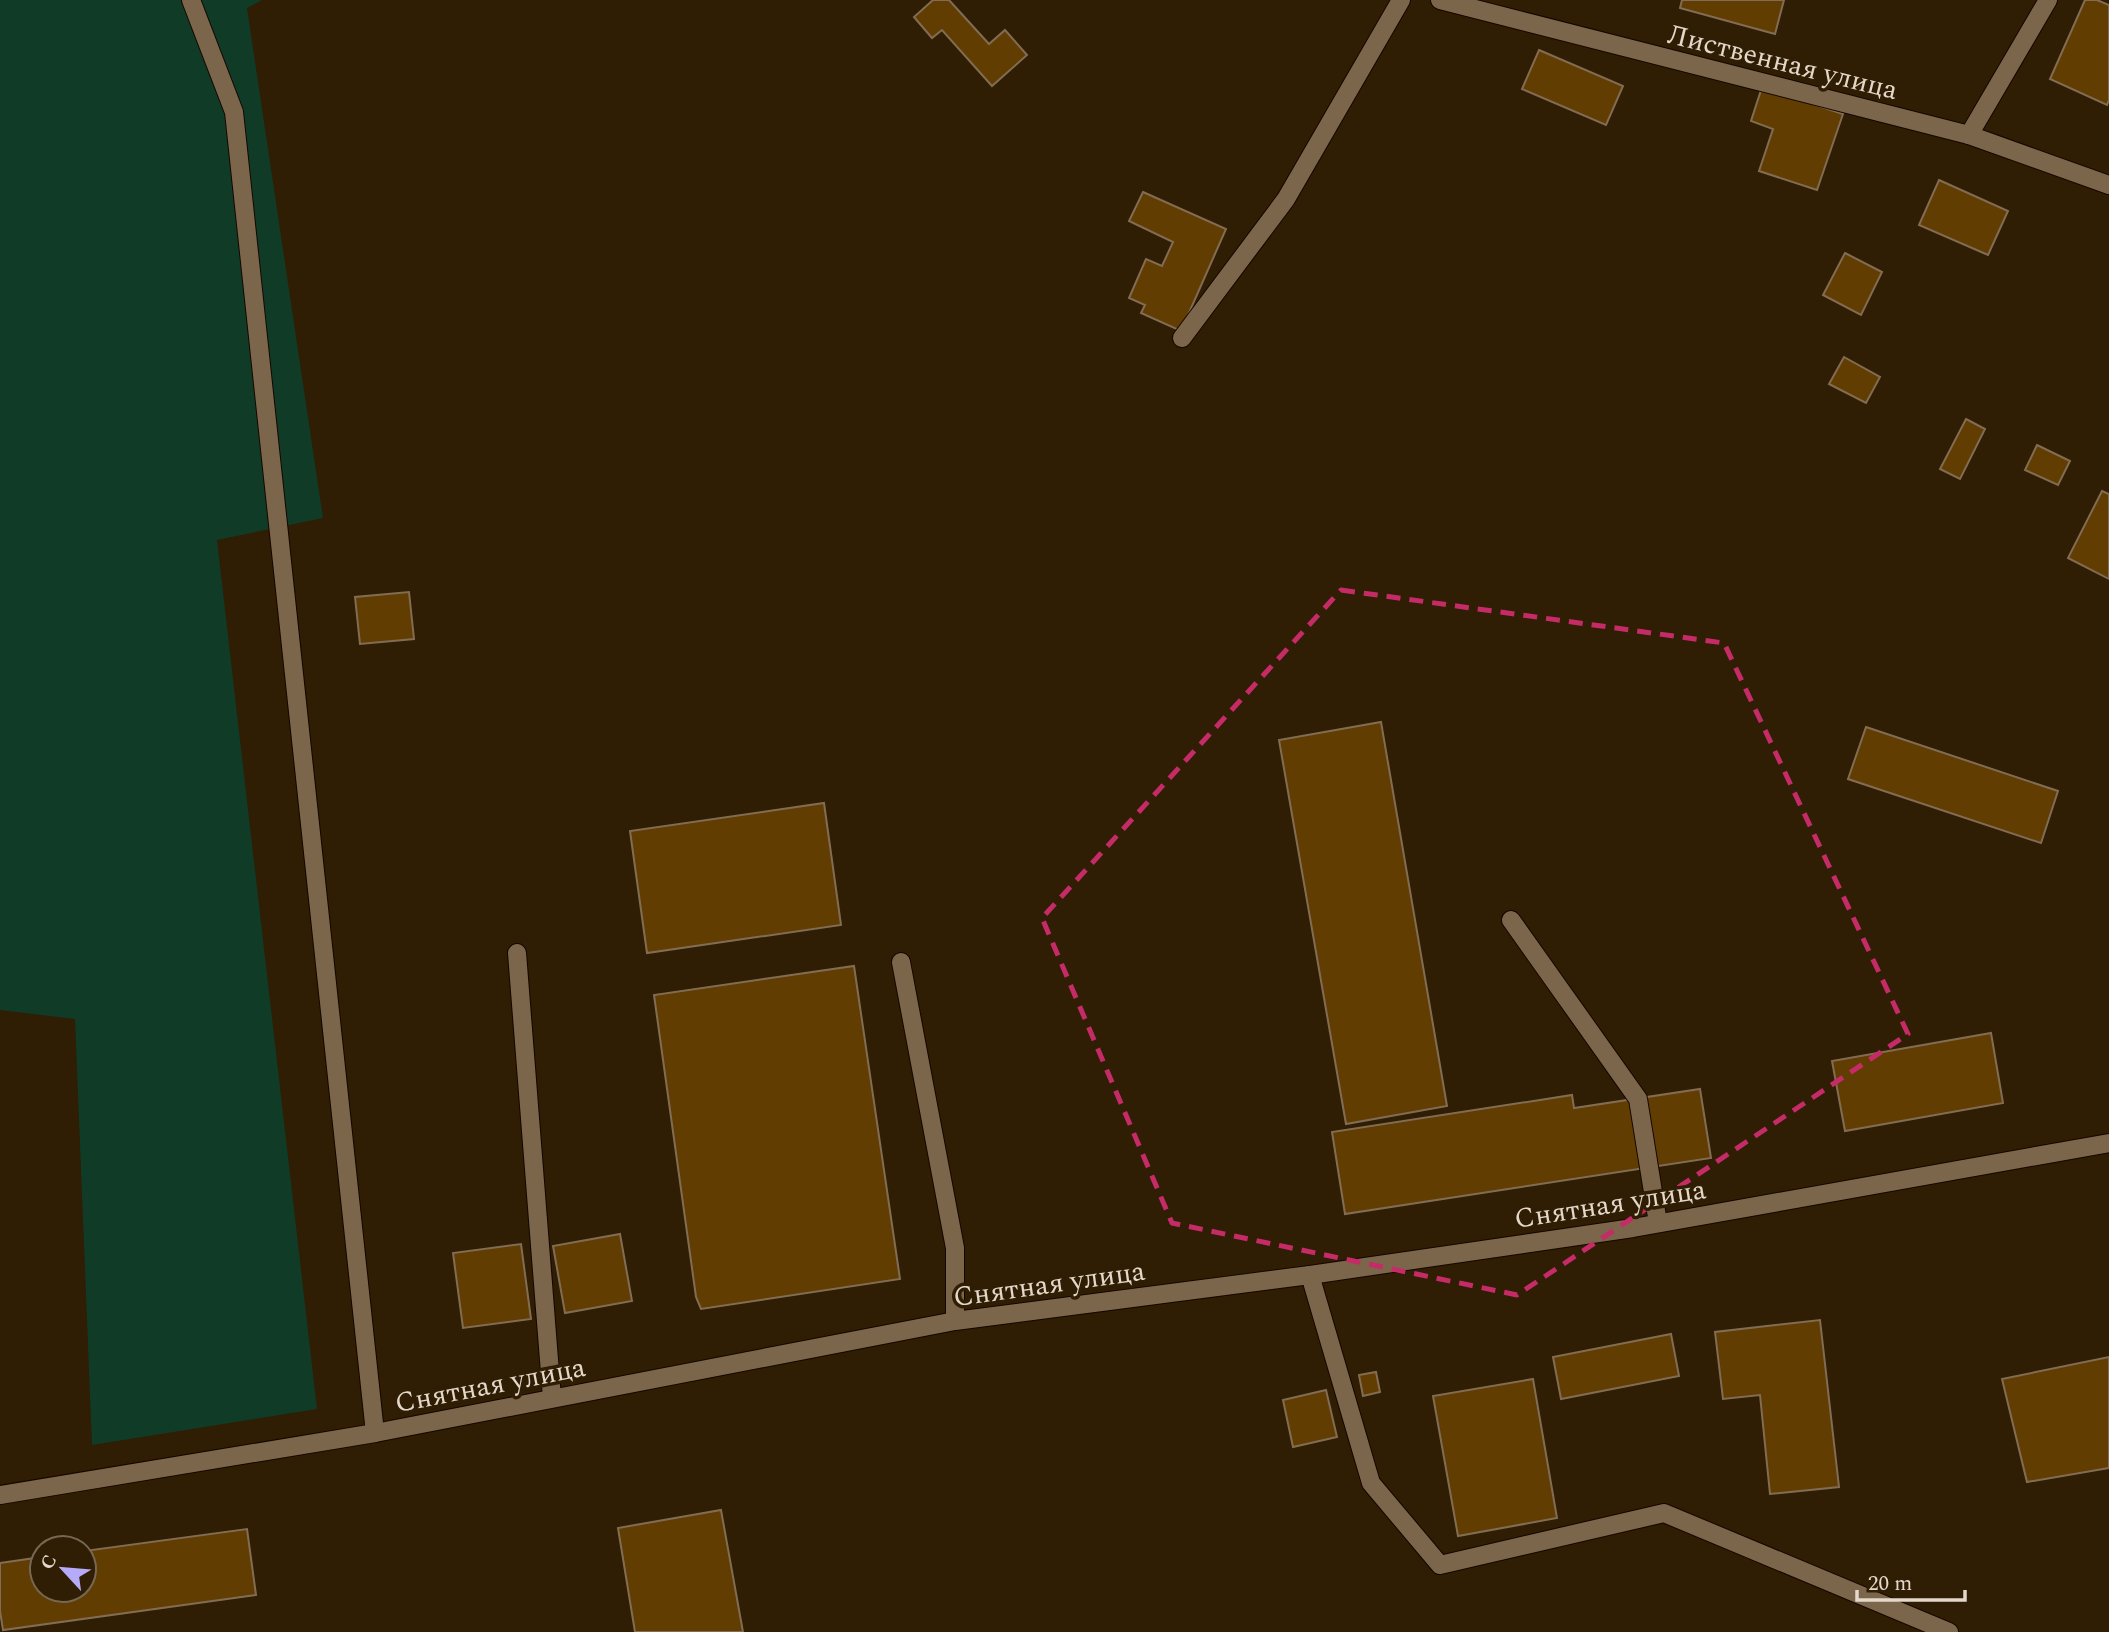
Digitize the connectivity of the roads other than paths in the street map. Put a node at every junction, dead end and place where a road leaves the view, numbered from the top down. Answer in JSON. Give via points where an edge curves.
{"nodes":[{"id":1,"x":191,"y":0,"type":"edge"},
{"id":2,"x":1401,"y":0,"type":"edge"},
{"id":3,"x":1440,"y":0,"type":"edge"},
{"id":4,"x":2048,"y":0,"type":"edge"},
{"id":5,"x":1969,"y":135,"type":"junction"},
{"id":6,"x":2109,"y":185,"type":"edge"},
{"id":7,"x":1182,"y":338,"type":"dead end"},
{"id":8,"x":1511,"y":920,"type":"dead end"},
{"id":9,"x":517,"y":953,"type":"dead end"},
{"id":10,"x":901,"y":962,"type":"dead end"},
{"id":11,"x":2109,"y":1143,"type":"edge"},
{"id":12,"x":1658,"y":1223,"type":"junction"},
{"id":13,"x":1310,"y":1275,"type":"junction"},
{"id":14,"x":955,"y":1321,"type":"junction"},
{"id":15,"x":552,"y":1398,"type":"junction"},
{"id":16,"x":376,"y":1433,"type":"junction"},
{"id":17,"x":0,"y":1495,"type":"edge"},
{"id":18,"x":1949,"y":1632,"type":"edge"}],
"edges":[{"from":1,"to":16,"type":"street","via":[[234,112]]},
{"from":2,"to":7,"type":"street","via":[[1286,199]]},
{"from":3,"to":5,"type":"street","name":"Лиственная улица"},
{"from":4,"to":5,"type":"street"},
{"from":5,"to":6,"type":"street","name":"Лиственная улица"},
{"from":8,"to":12,"type":"street","via":[[1638,1099]]},
{"from":9,"to":15,"type":"street"},
{"from":10,"to":14,"type":"street","via":[[955,1248]]},
{"from":11,"to":12,"type":"street","name":"Снятная улица"},
{"from":12,"to":13,"type":"street","name":"Снятная улица"},
{"from":13,"to":14,"type":"street","name":"Снятная улица"},
{"from":13,"to":18,"type":"street","via":[[1371,1483],[1440,1565],[1664,1513]]},
{"from":14,"to":15,"type":"street","name":"Снятная улица"},
{"from":15,"to":16,"type":"street","name":"Снятная улица"},
{"from":16,"to":17,"type":"street","name":"Снятная улица"}]}
